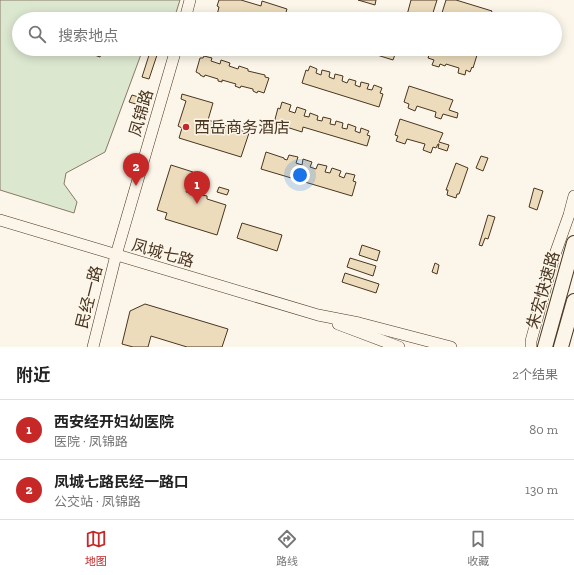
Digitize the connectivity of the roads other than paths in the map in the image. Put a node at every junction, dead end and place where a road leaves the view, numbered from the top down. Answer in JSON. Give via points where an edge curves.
{"nodes":[{"id":1,"x":190,"y":0,"type":"edge"},
{"id":2,"x":187,"y":12,"type":"edge"},
{"id":3,"x":174,"y":56,"type":"edge"},
{"id":4,"x":574,"y":196,"type":"edge"},
{"id":5,"x":0,"y":220,"type":"edge"},
{"id":6,"x":574,"y":243,"type":"edge"},
{"id":7,"x":116,"y":255,"type":"junction"},
{"id":8,"x":574,"y":301,"type":"edge"},
{"id":9,"x":318,"y":315,"type":"junction"},
{"id":10,"x":93,"y":347,"type":"edge"},
{"id":11,"x":400,"y":347,"type":"edge"},
{"id":12,"x":451,"y":347,"type":"edge"},
{"id":13,"x":531,"y":347,"type":"edge"},
{"id":14,"x":545,"y":347,"type":"edge"},
{"id":15,"x":561,"y":347,"type":"edge"}],
"edges":[{"from":1,"to":2,"type":"street"},
{"from":3,"to":7,"type":"street","name":"凤锦路"},
{"from":4,"to":13,"type":"street","via":[[554,257]]},
{"from":5,"to":7,"type":"street","name":"凤城七路"},
{"from":6,"to":14,"type":"highway","name":"朱宏快速路"},
{"from":7,"to":9,"type":"street","name":"凤城七路"},
{"from":7,"to":10,"type":"street","name":"民经一路"},
{"from":8,"to":15,"type":"highway","name":"朱宏快速路"},
{"from":9,"to":11,"type":"street","name":"凤城七路"},
{"from":9,"to":12,"type":"street","name":"凤城七路","via":[[360,323]]}]}
